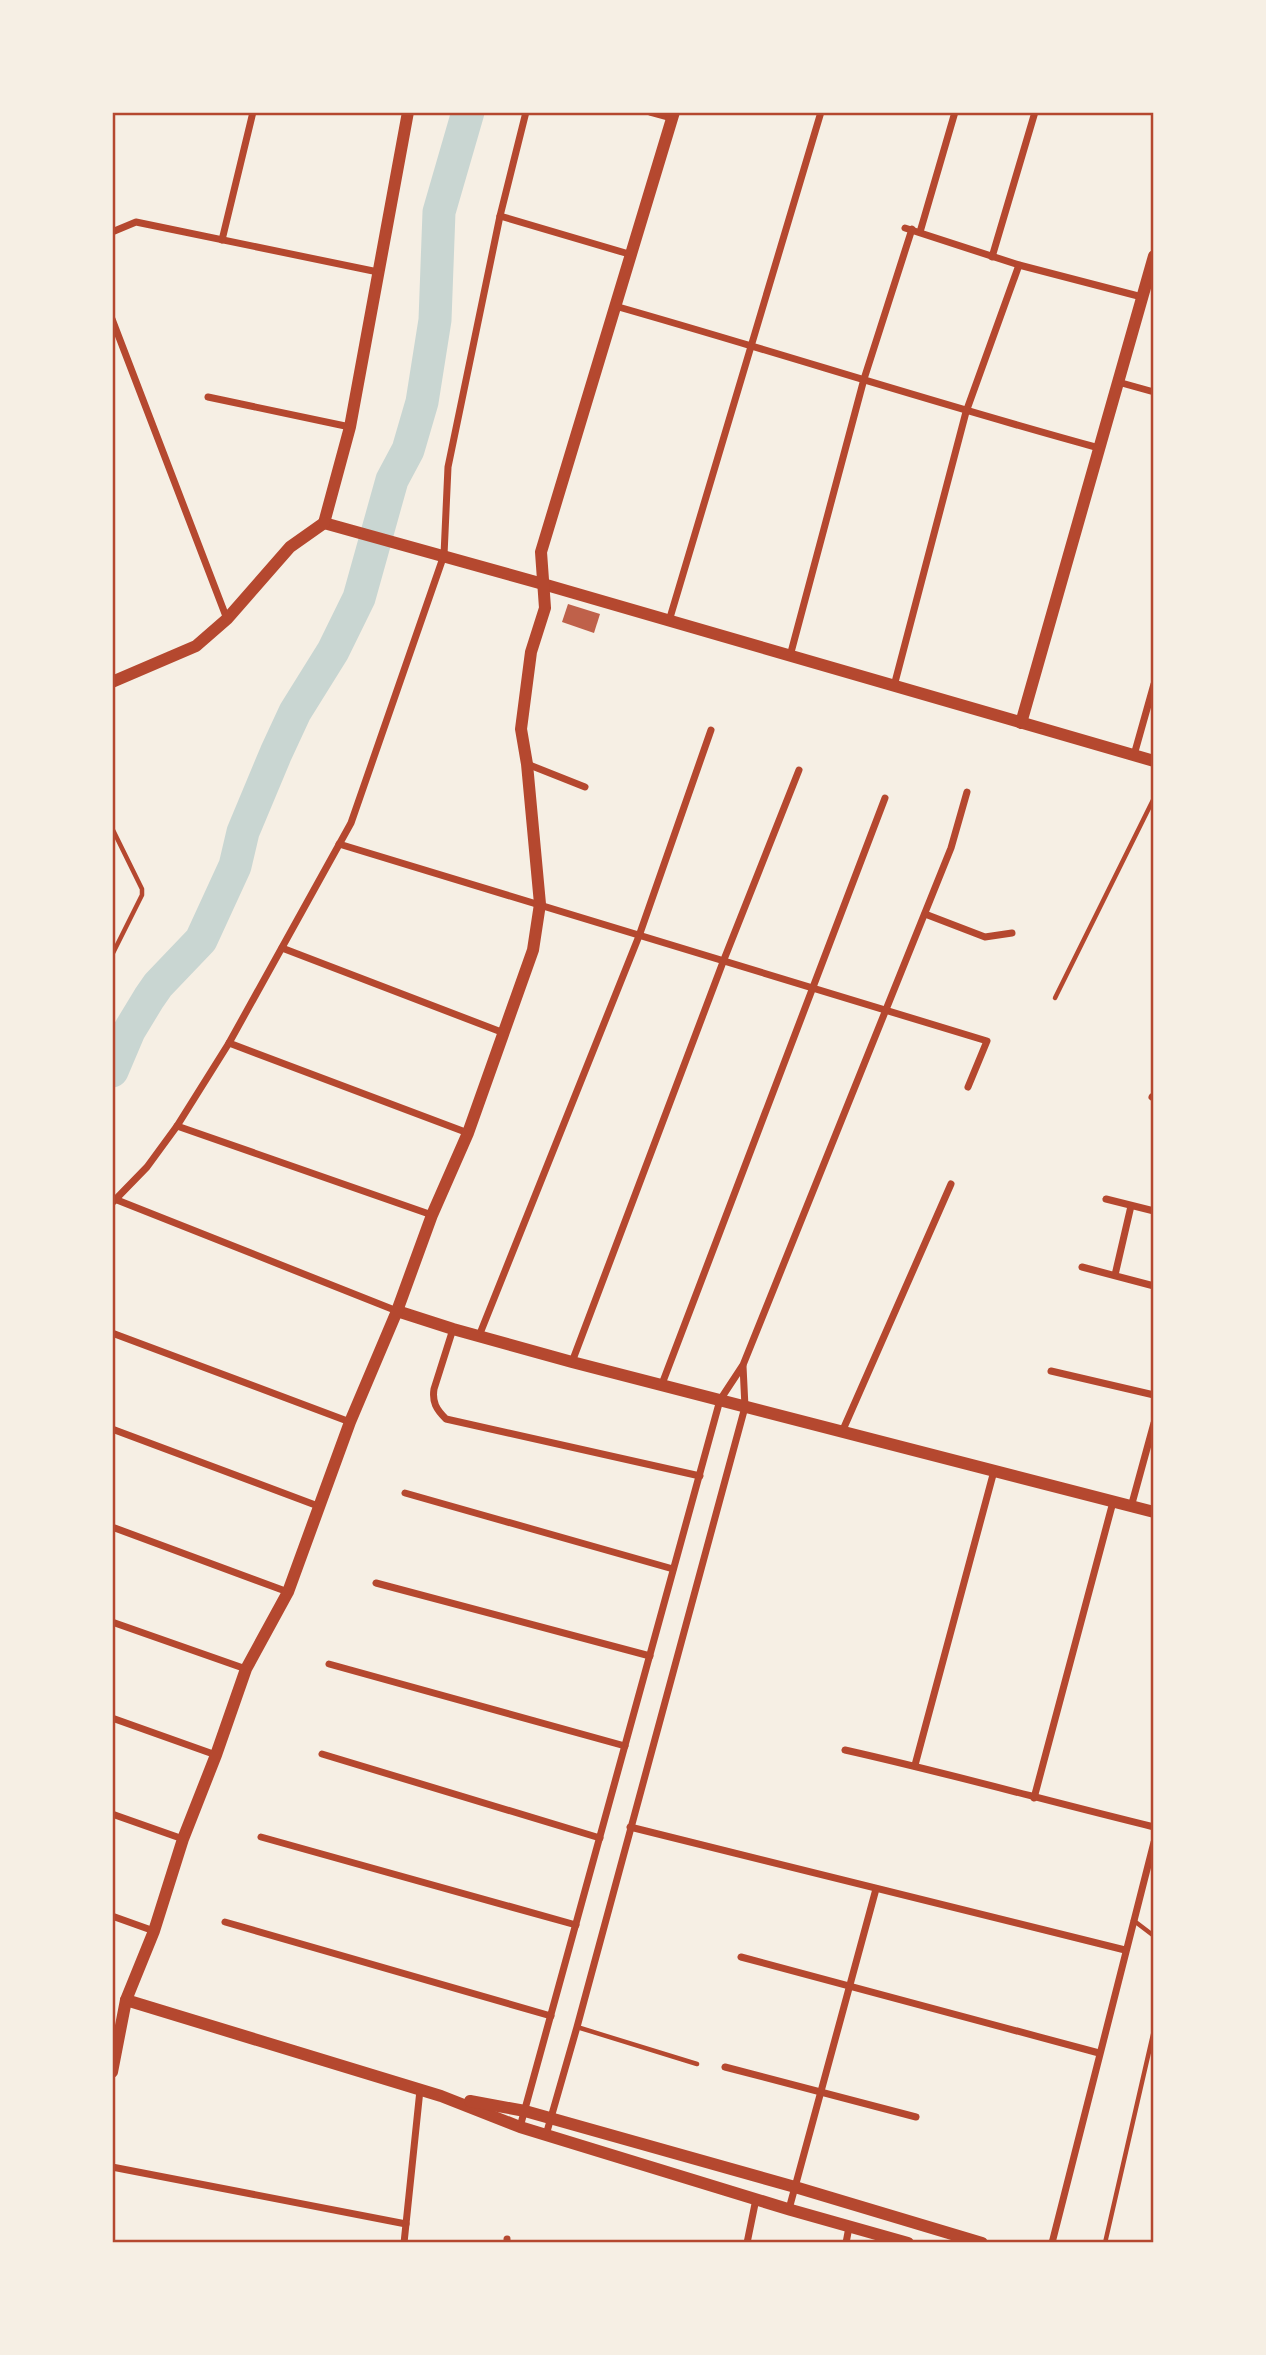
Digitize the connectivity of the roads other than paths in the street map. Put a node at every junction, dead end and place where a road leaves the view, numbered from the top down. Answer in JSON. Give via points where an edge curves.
{"nodes":[{"id":1,"x":253,"y":112,"type":"edge"},
{"id":2,"x":408,"y":112,"type":"edge"},
{"id":3,"x":526,"y":112,"type":"edge"},
{"id":4,"x":650,"y":112,"type":"edge"},
{"id":5,"x":821,"y":112,"type":"edge"},
{"id":6,"x":955,"y":112,"type":"edge"},
{"id":7,"x":1035,"y":112,"type":"edge"},
{"id":8,"x":673,"y":115,"type":"edge"},
{"id":9,"x":500,"y":216,"type":"junction"},
{"id":10,"x":112,"y":232,"type":"edge"},
{"id":11,"x":920,"y":232,"type":"junction"},
{"id":12,"x":222,"y":240,"type":"junction"},
{"id":13,"x":629,"y":254,"type":"junction"},
{"id":14,"x":1154,"y":256,"type":"edge"},
{"id":15,"x":992,"y":257,"type":"junction"},
{"id":16,"x":1018,"y":265,"type":"junction"},
{"id":17,"x":378,"y":272,"type":"junction"},
{"id":18,"x":1142,"y":298,"type":"junction"},
{"id":19,"x":615,"y":306,"type":"junction"},
{"id":20,"x":112,"y":319,"type":"edge"},
{"id":21,"x":753,"y":345,"type":"junction"},
{"id":22,"x":864,"y":379,"type":"junction"},
{"id":23,"x":1118,"y":382,"type":"junction"},
{"id":24,"x":1154,"y":392,"type":"edge"},
{"id":25,"x":208,"y":397,"type":"dead end"},
{"id":26,"x":966,"y":412,"type":"junction"},
{"id":27,"x":350,"y":427,"type":"junction"},
{"id":28,"x":1099,"y":448,"type":"junction"},
{"id":29,"x":324,"y":523,"type":"junction"},
{"id":30,"x":444,"y":555,"type":"junction"},
{"id":31,"x":543,"y":584,"type":"junction"},
{"id":32,"x":227,"y":619,"type":"junction"},
{"id":33,"x":669,"y":621,"type":"junction"},
{"id":34,"x":790,"y":656,"type":"junction"},
{"id":35,"x":112,"y":682,"type":"edge"},
{"id":36,"x":1154,"y":684,"type":"edge"},
{"id":37,"x":894,"y":686,"type":"junction"},
{"id":38,"x":1021,"y":723,"type":"junction"},
{"id":39,"x":711,"y":730,"type":"dead end"},
{"id":40,"x":1134,"y":755,"type":"junction"},
{"id":41,"x":1154,"y":761,"type":"edge"},
{"id":42,"x":527,"y":764,"type":"junction"},
{"id":43,"x":799,"y":770,"type":"dead end"},
{"id":44,"x":585,"y":786,"type":"dead end"},
{"id":45,"x":967,"y":792,"type":"dead end"},
{"id":46,"x":885,"y":798,"type":"dead end"},
{"id":47,"x":1154,"y":798,"type":"edge"},
{"id":48,"x":112,"y":828,"type":"edge"},
{"id":49,"x":339,"y":844,"type":"junction"},
{"id":50,"x":540,"y":904,"type":"junction"},
{"id":51,"x":925,"y":914,"type":"junction"},
{"id":52,"x":1012,"y":933,"type":"dead end"},
{"id":53,"x":639,"y":936,"type":"junction"},
{"id":54,"x":282,"y":948,"type":"junction"},
{"id":55,"x":112,"y":955,"type":"edge"},
{"id":56,"x":723,"y":962,"type":"junction"},
{"id":57,"x":813,"y":990,"type":"junction"},
{"id":58,"x":1055,"y":998,"type":"dead end"},
{"id":59,"x":884,"y":1012,"type":"junction"},
{"id":60,"x":504,"y":1034,"type":"junction"},
{"id":61,"x":229,"y":1043,"type":"junction"},
{"id":62,"x":968,"y":1087,"type":"dead end"},
{"id":63,"x":177,"y":1126,"type":"junction"},
{"id":64,"x":468,"y":1133,"type":"junction"},
{"id":65,"x":951,"y":1184,"type":"dead end"},
{"id":66,"x":1106,"y":1199,"type":"dead end"},
{"id":67,"x":115,"y":1201,"type":"edge"},
{"id":68,"x":1131,"y":1206,"type":"junction"},
{"id":69,"x":1154,"y":1211,"type":"edge"},
{"id":70,"x":432,"y":1215,"type":"junction"},
{"id":71,"x":1082,"y":1267,"type":"dead end"},
{"id":72,"x":1115,"y":1275,"type":"junction"},
{"id":73,"x":1154,"y":1286,"type":"edge"},
{"id":74,"x":397,"y":1311,"type":"junction"},
{"id":75,"x":453,"y":1329,"type":"junction"},
{"id":76,"x":112,"y":1333,"type":"edge"},
{"id":77,"x":479,"y":1336,"type":"junction"},
{"id":78,"x":572,"y":1362,"type":"junction"},
{"id":79,"x":743,"y":1365,"type":"junction"},
{"id":80,"x":1051,"y":1371,"type":"dead end"},
{"id":81,"x":662,"y":1384,"type":"junction"},
{"id":82,"x":1154,"y":1395,"type":"edge"},
{"id":83,"x":720,"y":1400,"type":"junction"},
{"id":84,"x":746,"y":1407,"type":"junction"},
{"id":85,"x":350,"y":1422,"type":"junction"},
{"id":86,"x":1154,"y":1423,"type":"edge"},
{"id":87,"x":112,"y":1429,"type":"edge"},
{"id":88,"x":842,"y":1432,"type":"junction"},
{"id":89,"x":994,"y":1471,"type":"junction"},
{"id":90,"x":700,"y":1476,"type":"junction"},
{"id":91,"x":405,"y":1493,"type":"dead end"},
{"id":92,"x":1113,"y":1502,"type":"junction"},
{"id":93,"x":318,"y":1506,"type":"junction"},
{"id":94,"x":1131,"y":1507,"type":"junction"},
{"id":95,"x":1154,"y":1512,"type":"edge"},
{"id":96,"x":112,"y":1527,"type":"edge"},
{"id":97,"x":673,"y":1570,"type":"junction"},
{"id":98,"x":376,"y":1583,"type":"dead end"},
{"id":99,"x":288,"y":1592,"type":"junction"},
{"id":100,"x":112,"y":1622,"type":"edge"},
{"id":101,"x":649,"y":1656,"type":"junction"},
{"id":102,"x":329,"y":1664,"type":"dead end"},
{"id":103,"x":246,"y":1669,"type":"junction"},
{"id":104,"x":112,"y":1718,"type":"edge"},
{"id":105,"x":625,"y":1746,"type":"junction"},
{"id":106,"x":845,"y":1749,"type":"dead end"},
{"id":107,"x":321,"y":1754,"type":"dead end"},
{"id":108,"x":216,"y":1755,"type":"junction"},
{"id":109,"x":915,"y":1765,"type":"junction"},
{"id":110,"x":1034,"y":1798,"type":"junction"},
{"id":111,"x":112,"y":1814,"type":"edge"},
{"id":112,"x":630,"y":1827,"type":"junction"},
{"id":113,"x":1154,"y":1827,"type":"edge"},
{"id":114,"x":261,"y":1837,"type":"dead end"},
{"id":115,"x":600,"y":1838,"type":"junction"},
{"id":116,"x":183,"y":1839,"type":"junction"},
{"id":117,"x":1154,"y":1842,"type":"edge"},
{"id":118,"x":876,"y":1889,"type":"junction"},
{"id":119,"x":112,"y":1916,"type":"edge"},
{"id":120,"x":1133,"y":1920,"type":"junction"},
{"id":121,"x":225,"y":1922,"type":"dead end"},
{"id":122,"x":576,"y":1925,"type":"junction"},
{"id":123,"x":154,"y":1931,"type":"junction"},
{"id":124,"x":1154,"y":1937,"type":"edge"},
{"id":125,"x":1125,"y":1950,"type":"junction"},
{"id":126,"x":741,"y":1957,"type":"dead end"},
{"id":127,"x":849,"y":1986,"type":"junction"},
{"id":128,"x":126,"y":2000,"type":"junction"},
{"id":129,"x":117,"y":2014,"type":"edge"},
{"id":130,"x":551,"y":2016,"type":"junction"},
{"id":131,"x":577,"y":2027,"type":"junction"},
{"id":132,"x":1154,"y":2029,"type":"edge"},
{"id":133,"x":1099,"y":2053,"type":"junction"},
{"id":134,"x":697,"y":2064,"type":"dead end"},
{"id":135,"x":725,"y":2067,"type":"dead end"},
{"id":136,"x":112,"y":2072,"type":"edge"},
{"id":137,"x":420,"y":2090,"type":"junction"},
{"id":138,"x":820,"y":2092,"type":"junction"},
{"id":139,"x":441,"y":2096,"type":"junction"},
{"id":140,"x":525,"y":2111,"type":"junction"},
{"id":141,"x":916,"y":2117,"type":"dead end"},
{"id":142,"x":550,"y":2119,"type":"junction"},
{"id":143,"x":520,"y":2127,"type":"junction"},
{"id":144,"x":546,"y":2134,"type":"junction"},
{"id":145,"x":112,"y":2167,"type":"edge"},
{"id":146,"x":795,"y":2187,"type":"junction"},
{"id":147,"x":756,"y":2198,"type":"junction"},
{"id":148,"x":789,"y":2209,"type":"junction"},
{"id":149,"x":406,"y":2224,"type":"junction"},
{"id":150,"x":849,"y":2227,"type":"junction"},
{"id":151,"x":404,"y":2243,"type":"edge"},
{"id":152,"x":747,"y":2243,"type":"edge"},
{"id":153,"x":846,"y":2243,"type":"edge"},
{"id":154,"x":908,"y":2243,"type":"edge"},
{"id":155,"x":982,"y":2243,"type":"edge"},
{"id":156,"x":1052,"y":2243,"type":"edge"},
{"id":157,"x":1105,"y":2243,"type":"edge"}],
"edges":[{"from":1,"to":12,"type":"street"},
{"from":2,"to":17,"type":"street"},
{"from":3,"to":9,"type":"street"},
{"from":4,"to":8,"type":"street"},
{"from":5,"to":21,"type":"street"},
{"from":6,"to":11,"type":"street"},
{"from":7,"to":15,"type":"street"},
{"from":8,"to":13,"type":"street"},
{"from":9,"to":13,"type":"street"},
{"from":9,"to":30,"type":"street","via":[[448,467]]},
{"from":10,"to":12,"type":"street","via":[[136,222]]},
{"from":11,"to":15,"type":"street"},
{"from":11,"to":22,"type":"street","via":[[908,229]]},
{"from":12,"to":17,"type":"street"},
{"from":13,"to":19,"type":"street"},
{"from":14,"to":18,"type":"street"},
{"from":15,"to":16,"type":"street"},
{"from":16,"to":18,"type":"street"},
{"from":16,"to":26,"type":"street"},
{"from":17,"to":27,"type":"street"},
{"from":18,"to":23,"type":"street"},
{"from":19,"to":21,"type":"street"},
{"from":19,"to":31,"type":"street","via":[[541,552]]},
{"from":20,"to":32,"type":"street"},
{"from":21,"to":22,"type":"street"},
{"from":21,"to":33,"type":"street"},
{"from":22,"to":26,"type":"street"},
{"from":22,"to":34,"type":"street"},
{"from":23,"to":24,"type":"street"},
{"from":23,"to":28,"type":"street"},
{"from":25,"to":27,"type":"street"},
{"from":26,"to":28,"type":"street"},
{"from":26,"to":37,"type":"street"},
{"from":27,"to":29,"type":"street"},
{"from":28,"to":38,"type":"street"},
{"from":29,"to":30,"type":"street"},
{"from":29,"to":32,"type":"street","via":[[290,547]]},
{"from":30,"to":31,"type":"street"},
{"from":30,"to":49,"type":"street","via":[[351,823]]},
{"from":31,"to":33,"type":"street"},
{"from":31,"to":42,"type":"street","via":[[545,608],[531,652],[521,729]]},
{"from":32,"to":35,"type":"street","via":[[196,646]]},
{"from":33,"to":34,"type":"street"},
{"from":34,"to":37,"type":"street"},
{"from":36,"to":40,"type":"street"},
{"from":37,"to":38,"type":"street"},
{"from":38,"to":40,"type":"street"},
{"from":39,"to":53,"type":"street"},
{"from":40,"to":41,"type":"street"},
{"from":42,"to":44,"type":"street"},
{"from":42,"to":50,"type":"street"},
{"from":43,"to":56,"type":"street"},
{"from":45,"to":51,"type":"street"},
{"from":46,"to":57,"type":"street"},
{"from":47,"to":58,"type":"lane"},
{"from":48,"to":55,"type":"lane","via":[[142,888]]},
{"from":49,"to":50,"type":"street"},
{"from":49,"to":54,"type":"street"},
{"from":50,"to":53,"type":"street"},
{"from":50,"to":60,"type":"street","via":[[533,950]]},
{"from":51,"to":52,"type":"street","via":[[985,937]]},
{"from":51,"to":59,"type":"street"},
{"from":53,"to":56,"type":"street"},
{"from":53,"to":77,"type":"street"},
{"from":54,"to":60,"type":"street"},
{"from":54,"to":61,"type":"street"},
{"from":56,"to":57,"type":"street"},
{"from":56,"to":78,"type":"street"},
{"from":57,"to":59,"type":"street"},
{"from":57,"to":81,"type":"street"},
{"from":59,"to":62,"type":"street","via":[[987,1041]]},
{"from":59,"to":79,"type":"street"},
{"from":60,"to":64,"type":"street"},
{"from":61,"to":63,"type":"street"},
{"from":61,"to":64,"type":"street"},
{"from":63,"to":67,"type":"street"},
{"from":63,"to":70,"type":"street"},
{"from":64,"to":70,"type":"street"},
{"from":65,"to":88,"type":"street"},
{"from":66,"to":68,"type":"street"},
{"from":67,"to":74,"type":"street"},
{"from":68,"to":69,"type":"street"},
{"from":68,"to":72,"type":"street"},
{"from":70,"to":74,"type":"street"},
{"from":71,"to":72,"type":"street"},
{"from":72,"to":73,"type":"street"},
{"from":74,"to":75,"type":"street"},
{"from":74,"to":85,"type":"street"},
{"from":75,"to":77,"type":"street"},
{"from":75,"to":90,"type":"street","via":[[433,1399],[446,1419]]},
{"from":76,"to":85,"type":"street"},
{"from":77,"to":78,"type":"street"},
{"from":78,"to":81,"type":"street"},
{"from":79,"to":83,"type":"street"},
{"from":79,"to":84,"type":"street"},
{"from":80,"to":82,"type":"street"},
{"from":81,"to":83,"type":"street"},
{"from":83,"to":84,"type":"street"},
{"from":83,"to":90,"type":"street"},
{"from":84,"to":88,"type":"street"},
{"from":84,"to":112,"type":"street"},
{"from":85,"to":93,"type":"street"},
{"from":86,"to":94,"type":"street"},
{"from":87,"to":93,"type":"street"},
{"from":88,"to":89,"type":"street"},
{"from":89,"to":92,"type":"street"},
{"from":89,"to":109,"type":"street"},
{"from":90,"to":97,"type":"street"},
{"from":91,"to":97,"type":"street"},
{"from":92,"to":94,"type":"street"},
{"from":92,"to":110,"type":"street"},
{"from":93,"to":99,"type":"street"},
{"from":94,"to":95,"type":"street"},
{"from":96,"to":99,"type":"street"},
{"from":97,"to":101,"type":"street"},
{"from":98,"to":101,"type":"street"},
{"from":99,"to":103,"type":"street"},
{"from":100,"to":103,"type":"street"},
{"from":101,"to":105,"type":"street"},
{"from":102,"to":105,"type":"street"},
{"from":103,"to":108,"type":"street"},
{"from":104,"to":108,"type":"street"},
{"from":105,"to":115,"type":"street"},
{"from":106,"to":109,"type":"street"},
{"from":107,"to":115,"type":"street"},
{"from":108,"to":116,"type":"street"},
{"from":109,"to":110,"type":"street"},
{"from":110,"to":113,"type":"street"},
{"from":111,"to":116,"type":"street"},
{"from":112,"to":118,"type":"street"},
{"from":112,"to":131,"type":"street"},
{"from":114,"to":122,"type":"street"},
{"from":115,"to":122,"type":"street"},
{"from":116,"to":123,"type":"street"},
{"from":117,"to":120,"type":"street"},
{"from":118,"to":125,"type":"street"},
{"from":118,"to":127,"type":"street"},
{"from":119,"to":123,"type":"street"},
{"from":120,"to":124,"type":"lane"},
{"from":120,"to":125,"type":"street"},
{"from":121,"to":130,"type":"street"},
{"from":122,"to":130,"type":"street"},
{"from":123,"to":128,"type":"street"},
{"from":125,"to":133,"type":"street"},
{"from":126,"to":127,"type":"street"},
{"from":127,"to":133,"type":"street"},
{"from":127,"to":138,"type":"street"},
{"from":128,"to":129,"type":"street"},
{"from":128,"to":137,"type":"street"},
{"from":129,"to":136,"type":"street"},
{"from":130,"to":140,"type":"street"},
{"from":131,"to":134,"type":"lane"},
{"from":131,"to":142,"type":"street"},
{"from":132,"to":157,"type":"lane"},
{"from":133,"to":156,"type":"street"},
{"from":135,"to":138,"type":"street"},
{"from":137,"to":139,"type":"street"},
{"from":137,"to":149,"type":"street"},
{"from":138,"to":141,"type":"street"},
{"from":138,"to":146,"type":"street"},
{"from":139,"to":140,"type":"street"},
{"from":139,"to":143,"type":"street"},
{"from":140,"to":142,"type":"street"},
{"from":140,"to":143,"type":"street"},
{"from":142,"to":144,"type":"street"},
{"from":142,"to":146,"type":"street"},
{"from":143,"to":144,"type":"street"},
{"from":144,"to":147,"type":"street"},
{"from":145,"to":149,"type":"street"},
{"from":146,"to":148,"type":"street"},
{"from":146,"to":155,"type":"street"},
{"from":147,"to":148,"type":"street"},
{"from":147,"to":152,"type":"street"},
{"from":148,"to":150,"type":"street"},
{"from":149,"to":151,"type":"street"},
{"from":150,"to":153,"type":"street"},
{"from":150,"to":154,"type":"street"}]}
